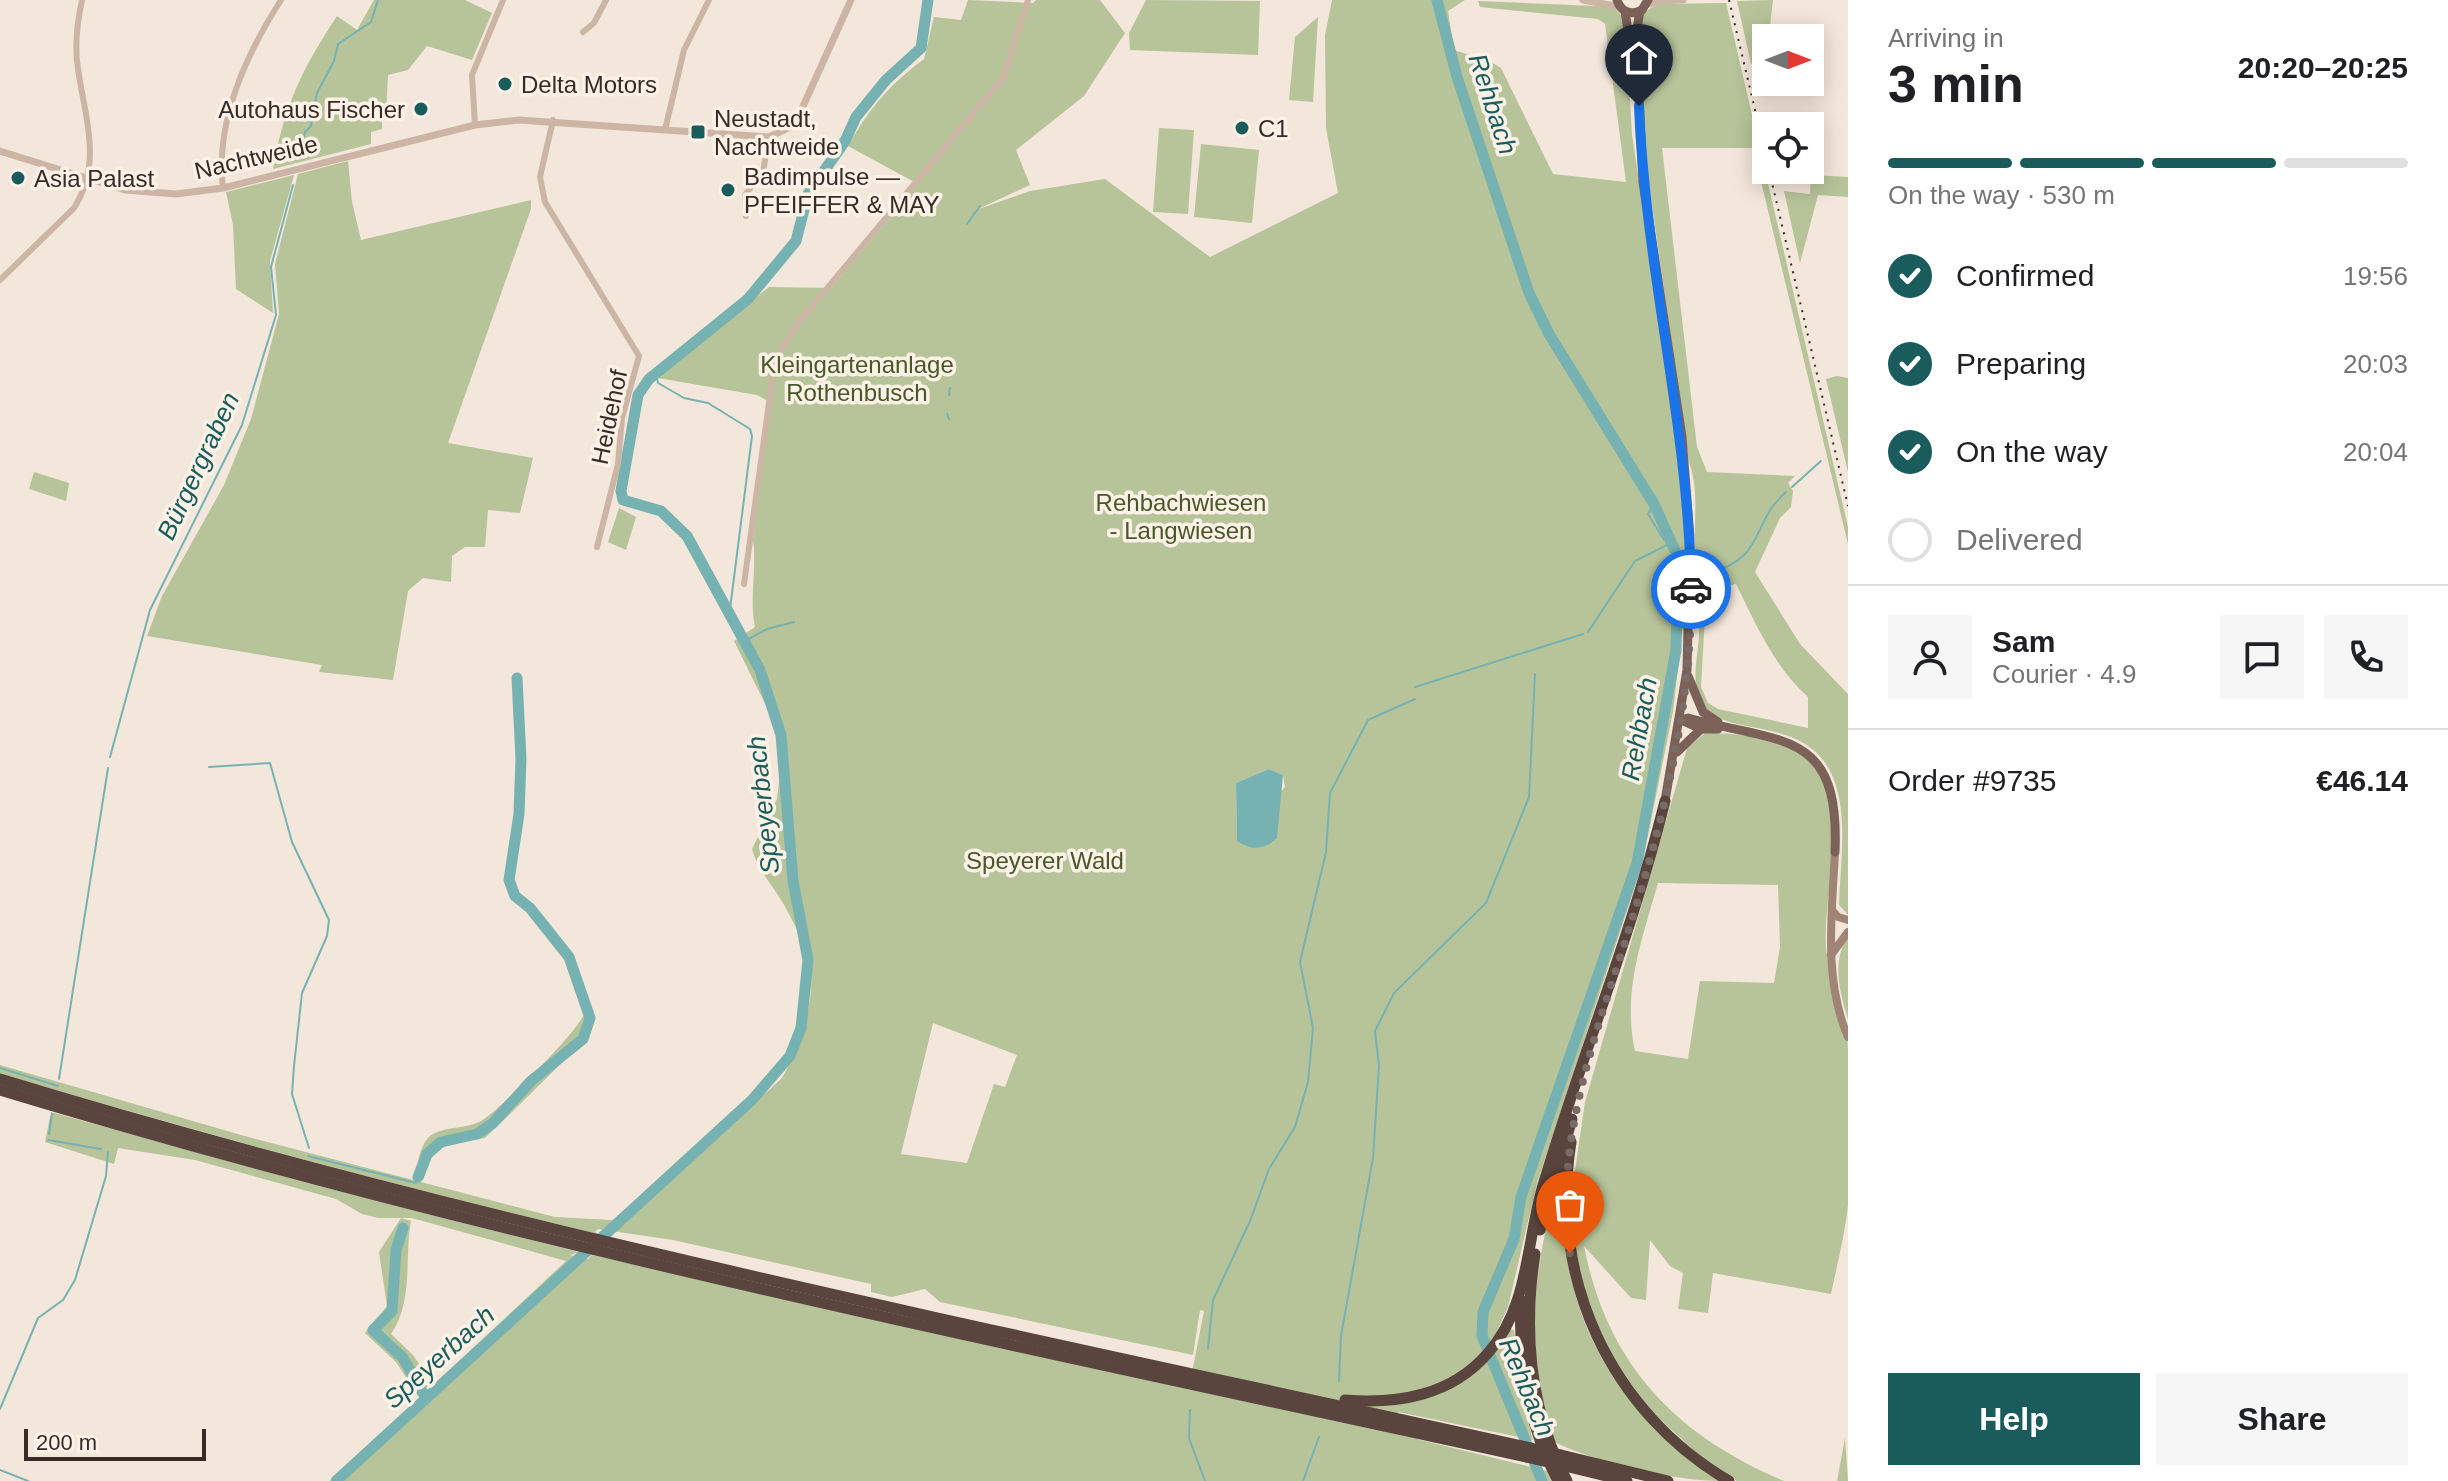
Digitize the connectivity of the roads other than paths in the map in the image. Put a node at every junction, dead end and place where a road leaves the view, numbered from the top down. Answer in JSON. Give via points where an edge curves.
{"nodes":[{"id":1,"x":82,"y":0,"type":"edge"},
{"id":2,"x":281,"y":0,"type":"edge"},
{"id":3,"x":503,"y":0,"type":"edge"},
{"id":4,"x":606,"y":0,"type":"edge"},
{"id":5,"x":709,"y":0,"type":"edge"},
{"id":6,"x":851,"y":0,"type":"edge"},
{"id":7,"x":1028,"y":0,"type":"edge"},
{"id":8,"x":1583,"y":0,"type":"edge"},
{"id":9,"x":1683,"y":0,"type":"edge"},
{"id":10,"x":1644,"y":5,"type":"edge"},
{"id":11,"x":1620,"y":6,"type":"edge"},
{"id":12,"x":583,"y":32,"type":"dead end"},
{"id":13,"x":553,"y":120,"type":"junction"},
{"id":14,"x":475,"y":125,"type":"junction"},
{"id":15,"x":665,"y":130,"type":"junction"},
{"id":16,"x":769,"y":137,"type":"junction"},
{"id":17,"x":0,"y":151,"type":"edge"},
{"id":18,"x":1640,"y":153,"type":"junction"},
{"id":19,"x":87,"y":178,"type":"junction"},
{"id":20,"x":223,"y":188,"type":"junction"},
{"id":21,"x":746,"y":216,"type":"dead end"},
{"id":22,"x":0,"y":280,"type":"edge"},
{"id":23,"x":597,"y":547,"type":"dead end"},
{"id":24,"x":744,"y":584,"type":"dead end"},
{"id":25,"x":1687,"y":670,"type":"junction"},
{"id":26,"x":1681,"y":720,"type":"junction"},
{"id":27,"x":1701,"y":729,"type":"junction"},
{"id":28,"x":1727,"y":729,"type":"junction"},
{"id":29,"x":1675,"y":755,"type":"junction"},
{"id":30,"x":1665,"y":801,"type":"joint"},
{"id":31,"x":1835,"y":852,"type":"joint"},
{"id":32,"x":1834,"y":916,"type":"junction"},
{"id":33,"x":1848,"y":920,"type":"edge"},
{"id":34,"x":1848,"y":931,"type":"edge"},
{"id":35,"x":1831,"y":956,"type":"junction"},
{"id":36,"x":1616,"y":969,"type":"junction"},
{"id":37,"x":1848,"y":1037,"type":"edge"},
{"id":38,"x":0,"y":1079,"type":"edge"},
{"id":39,"x":0,"y":1090,"type":"edge"},
{"id":40,"x":1577,"y":1102,"type":"junction"},
{"id":41,"x":602,"y":1246,"type":"junction"},
{"id":42,"x":1523,"y":1280,"type":"junction"},
{"id":43,"x":1275,"y":1397,"type":"junction"},
{"id":44,"x":1304,"y":1398,"type":"junction"},
{"id":45,"x":1524,"y":1451,"type":"junction"},
{"id":46,"x":1563,"y":1460,"type":"junction"},
{"id":47,"x":1558,"y":1481,"type":"edge"},
{"id":48,"x":1567,"y":1481,"type":"edge"},
{"id":49,"x":1627,"y":1481,"type":"edge"},
{"id":50,"x":1668,"y":1481,"type":"edge"},
{"id":51,"x":1729,"y":1481,"type":"edge"}],
"edges":[{"from":1,"to":19,"type":"street","via":[[76,55],[92,144]]},
{"from":2,"to":20,"type":"street","via":[[232,103],[221,150]]},
{"from":3,"to":14,"type":"street","via":[[472,75]]},
{"from":4,"to":12,"type":"street"},
{"from":5,"to":15,"type":"street","via":[[684,50]]},
{"from":6,"to":16,"type":"street","via":[[796,121]]},
{"from":7,"to":24,"type":"street","via":[[1003,78],[798,323],[775,360]]},
{"from":8,"to":11,"type":"street"},
{"from":9,"to":10,"type":"street"},
{"from":10,"to":11,"type":"main road"},
{"from":10,"to":18,"type":"main road","via":[[1636,34]]},
{"from":11,"to":18,"type":"main road","via":[[1629,24]]},
{"from":13,"to":14,"type":"street","name":"Nachtweide"},
{"from":13,"to":15,"type":"street","name":"Nachtweide"},
{"from":13,"to":23,"type":"street","name":"Heidehof","via":[[540,177],[545,202],[639,356]]},
{"from":14,"to":20,"type":"street","name":"Nachtweide"},
{"from":15,"to":16,"type":"street","name":"Nachtweide"},
{"from":16,"to":21,"type":"street","via":[[763,172],[745,195]]},
{"from":17,"to":19,"type":"street","name":"Nachtweide"},
{"from":18,"to":25,"type":"main road","via":[[1687,490]]},
{"from":19,"to":20,"type":"street","name":"Nachtweide","via":[[143,193]]},
{"from":19,"to":22,"type":"street","via":[[74,208]]},
{"from":25,"to":26,"type":"main road"},
{"from":25,"to":28,"type":"main road","via":[[1703,712]]},
{"from":26,"to":27,"type":"main road"},
{"from":26,"to":28,"type":"main road"},
{"from":26,"to":29,"type":"main road"},
{"from":27,"to":28,"type":"main road"},
{"from":27,"to":29,"type":"main road"},
{"from":28,"to":31,"type":"main road","via":[[1790,744],[1819,765],[1835,805]]},
{"from":29,"to":30,"type":"main road"},
{"from":30,"to":36,"type":"highway"},
{"from":31,"to":32,"type":"main road"},
{"from":32,"to":33,"type":"main road"},
{"from":32,"to":34,"type":"main road"},
{"from":32,"to":35,"type":"main road"},
{"from":34,"to":35,"type":"main road"},
{"from":35,"to":37,"type":"main road"},
{"from":36,"to":40,"type":"highway"},
{"from":36,"to":42,"type":"highway","via":[[1543,1185]]},
{"from":38,"to":41,"type":"highway","via":[[278,1159],[591,1238]]},
{"from":39,"to":41,"type":"highway","via":[[275,1169],[580,1246]]},
{"from":40,"to":48,"type":"highway","via":[[1543,1218],[1530,1309],[1536,1396]]},
{"from":40,"to":51,"type":"highway","via":[[1566,1219],[1586,1315],[1610,1364],[1645,1411],[1680,1446]]},
{"from":41,"to":43,"type":"highway"},
{"from":42,"to":44,"type":"highway","via":[[1494,1347],[1449,1384],[1408,1399]]},
{"from":42,"to":47,"type":"highway","via":[[1524,1378],[1536,1431]]},
{"from":43,"to":44,"type":"highway"},
{"from":43,"to":45,"type":"highway"},
{"from":44,"to":45,"type":"highway"},
{"from":45,"to":46,"type":"highway","bridge":true},
{"from":46,"to":49,"type":"highway"},
{"from":46,"to":50,"type":"highway"}]}
